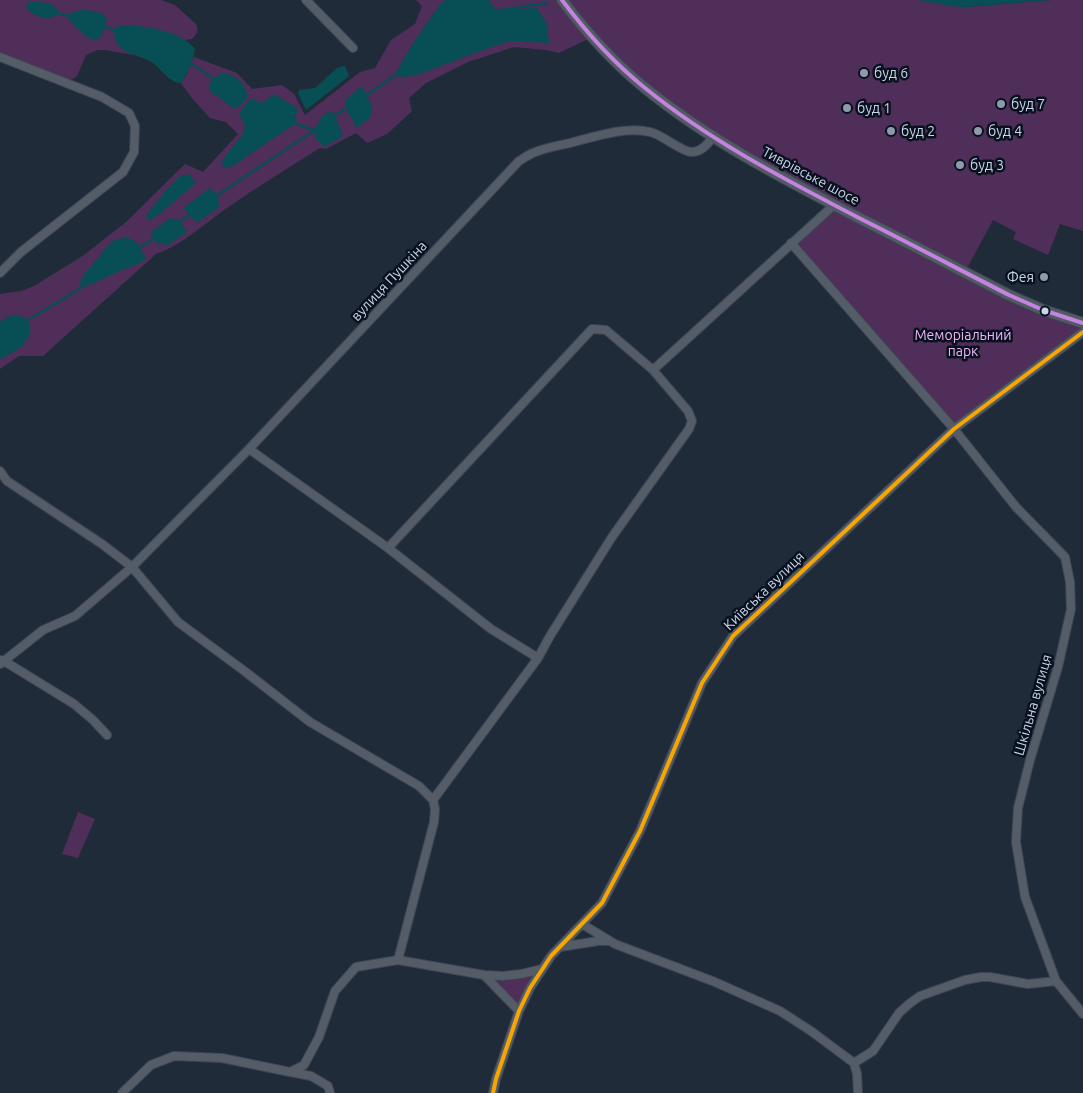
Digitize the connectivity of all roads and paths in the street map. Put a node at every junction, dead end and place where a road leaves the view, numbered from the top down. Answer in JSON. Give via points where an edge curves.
{"nodes":[{"id":1,"x":306,"y":0,"type":"edge"},
{"id":2,"x":562,"y":0,"type":"edge"},
{"id":3,"x":353,"y":48,"type":"dead end"},
{"id":4,"x":0,"y":57,"type":"edge"},
{"id":5,"x":713,"y":137,"type":"junction"},
{"id":6,"x":834,"y":205,"type":"junction"},
{"id":7,"x":791,"y":243,"type":"junction"},
{"id":8,"x":0,"y":272,"type":"edge"},
{"id":9,"x":1083,"y":323,"type":"edge"},
{"id":10,"x":1083,"y":332,"type":"edge"},
{"id":11,"x":653,"y":370,"type":"junction"},
{"id":12,"x":954,"y":429,"type":"junction"},
{"id":13,"x":250,"y":449,"type":"junction"},
{"id":14,"x":0,"y":471,"type":"edge"},
{"id":15,"x":388,"y":548,"type":"junction"},
{"id":16,"x":132,"y":567,"type":"junction"},
{"id":17,"x":538,"y":658,"type":"junction"},
{"id":18,"x":1,"y":661,"type":"edge"},
{"id":19,"x":106,"y":735,"type":"dead end"},
{"id":20,"x":433,"y":800,"type":"junction"},
{"id":21,"x":582,"y":924,"type":"junction"},
{"id":22,"x":609,"y":942,"type":"junction"},
{"id":23,"x":560,"y":947,"type":"junction"},
{"id":24,"x":398,"y":960,"type":"junction"},
{"id":25,"x":542,"y":969,"type":"junction"},
{"id":26,"x":484,"y":975,"type":"junction"},
{"id":27,"x":1056,"y":981,"type":"junction"},
{"id":28,"x":519,"y":1011,"type":"junction"},
{"id":29,"x":1083,"y":1014,"type":"edge"},
{"id":30,"x":854,"y":1063,"type":"junction"},
{"id":31,"x":290,"y":1072,"type":"junction"},
{"id":32,"x":122,"y":1093,"type":"edge"},
{"id":33,"x":330,"y":1093,"type":"edge"},
{"id":34,"x":493,"y":1093,"type":"edge"},
{"id":35,"x":858,"y":1093,"type":"edge"}],
"edges":[{"from":1,"to":3,"type":"street"},
{"from":2,"to":5,"type":"main road","name":"Тиврівське шосе","via":[[592,37],[632,77]]},
{"from":4,"to":8,"type":"street","via":[[102,97],[129,113],[135,126],[134,152],[123,172]]},
{"from":5,"to":6,"type":"main road","name":"Тиврівське шосе"},
{"from":5,"to":13,"type":"street","name":"вулиця Пушкіна","via":[[706,146],[693,152],[657,134],[628,131],[542,150],[519,161]]},
{"from":6,"to":7,"type":"street"},
{"from":6,"to":9,"type":"main road","name":"Тиврівське шосе","via":[[1009,295]]},
{"from":7,"to":11,"type":"street"},
{"from":7,"to":12,"type":"street","name":"Шкільна вулиця"},
{"from":10,"to":12,"type":"street","name":"Київська вулиця"},
{"from":11,"to":15,"type":"street","via":[[606,330],[592,328]]},
{"from":11,"to":17,"type":"street","via":[[688,411],[692,421],[689,429],[612,537]]},
{"from":12,"to":21,"type":"street","name":"Київська вулиця","via":[[733,636],[702,682],[640,831],[602,903]]},
{"from":12,"to":27,"type":"street","name":"Шкільна вулиця","via":[[1016,507],[1065,557],[1070,582],[1071,609],[1058,668],[1018,808],[1016,842],[1025,897]]},
{"from":13,"to":15,"type":"street"},
{"from":13,"to":16,"type":"street","name":"вулиця Пушкіна"},
{"from":14,"to":16,"type":"street","via":[[7,481]]},
{"from":15,"to":17,"type":"street","via":[[491,629]]},
{"from":16,"to":18,"type":"street","name":"вулиця Пушкіна","via":[[75,616],[43,630]]},
{"from":16,"to":20,"type":"street","via":[[178,622],[310,722],[419,786]]},
{"from":17,"to":20,"type":"street"},
{"from":18,"to":19,"type":"street","via":[[74,704]]},
{"from":20,"to":24,"type":"street","via":[[434,822]]},
{"from":21,"to":22,"type":"street"},
{"from":21,"to":23,"type":"street","name":"Київська вулиця"},
{"from":22,"to":23,"type":"street"},
{"from":22,"to":30,"type":"street","via":[[715,982],[780,1011]]},
{"from":23,"to":25,"type":"street","name":"Київська вулиця"},
{"from":24,"to":26,"type":"street"},
{"from":24,"to":31,"type":"street","via":[[356,967],[335,991],[319,1037],[304,1065]]},
{"from":25,"to":26,"type":"street","via":[[512,976]]},
{"from":25,"to":28,"type":"street","name":"Київська вулиця"},
{"from":26,"to":28,"type":"street"},
{"from":27,"to":29,"type":"street","name":"Шкільна вулиця"},
{"from":27,"to":30,"type":"street","via":[[1028,984],[981,977],[920,996],[899,1013],[873,1051]]},
{"from":28,"to":34,"type":"street","name":"Київська вулиця"},
{"from":30,"to":35,"type":"street"},
{"from":31,"to":32,"type":"street","via":[[222,1058],[174,1056],[151,1064]]},
{"from":31,"to":33,"type":"street","via":[[312,1076],[328,1086]]}]}
